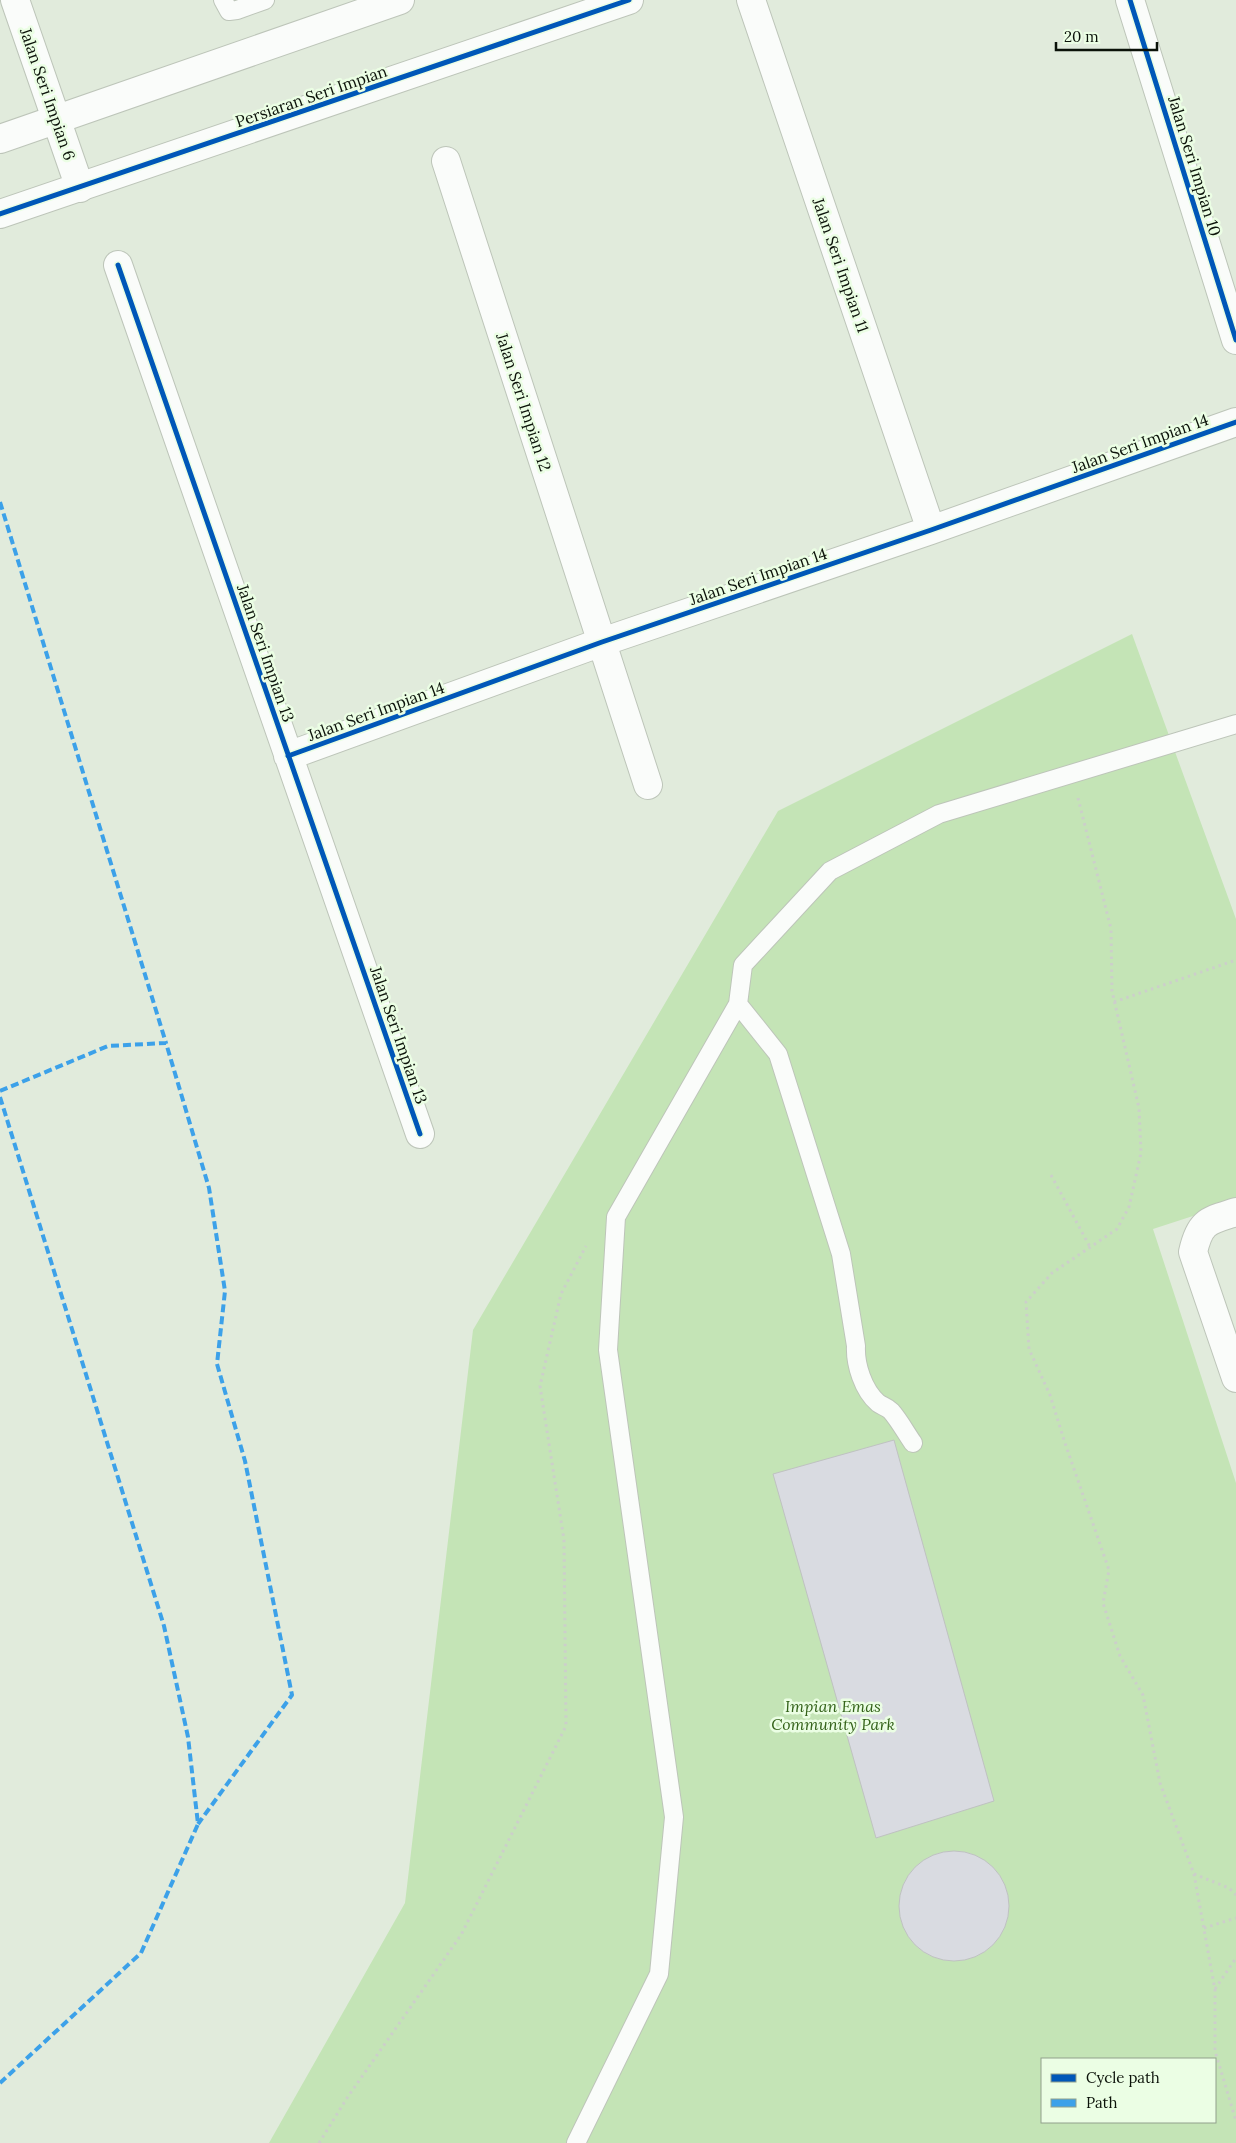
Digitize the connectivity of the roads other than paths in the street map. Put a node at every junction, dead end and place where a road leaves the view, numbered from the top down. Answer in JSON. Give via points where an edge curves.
{"nodes":[{"id":1,"x":15,"y":0,"type":"edge"},
{"id":2,"x":223,"y":0,"type":"edge"},
{"id":3,"x":265,"y":0,"type":"edge"},
{"id":4,"x":400,"y":0,"type":"edge"},
{"id":5,"x":629,"y":0,"type":"edge"},
{"id":6,"x":751,"y":0,"type":"edge"},
{"id":7,"x":1130,"y":0,"type":"edge"},
{"id":8,"x":57,"y":119,"type":"junction"},
{"id":9,"x":0,"y":138,"type":"edge"},
{"id":10,"x":446,"y":161,"type":"dead end"},
{"id":11,"x":80,"y":188,"type":"junction"},
{"id":12,"x":0,"y":214,"type":"edge"},
{"id":13,"x":118,"y":265,"type":"dead end"},
{"id":14,"x":1236,"y":340,"type":"edge"},
{"id":15,"x":1236,"y":422,"type":"edge"},
{"id":16,"x":931,"y":530,"type":"junction"},
{"id":17,"x":602,"y":642,"type":"junction"},
{"id":18,"x":1236,"y":724,"type":"edge"},
{"id":19,"x":288,"y":756,"type":"junction"},
{"id":20,"x":648,"y":785,"type":"dead end"},
{"id":21,"x":738,"y":1004,"type":"junction"},
{"id":22,"x":420,"y":1134,"type":"dead end"},
{"id":23,"x":1236,"y":1212,"type":"edge"},
{"id":24,"x":1236,"y":1378,"type":"edge"},
{"id":25,"x":913,"y":1443,"type":"dead end"},
{"id":26,"x":576,"y":2143,"type":"edge"}],
"edges":[{"from":1,"to":8,"type":"street","name":"Jalan Seri Impian 6"},
{"from":2,"to":3,"type":"lane","via":[[229,11]]},
{"from":4,"to":8,"type":"street"},
{"from":5,"to":11,"type":"street","name":"Persiaran Seri Impian"},
{"from":6,"to":16,"type":"street","name":"Jalan Seri Impian 11"},
{"from":7,"to":14,"type":"street","name":"Jalan Seri Impian 10"},
{"from":8,"to":9,"type":"street"},
{"from":8,"to":11,"type":"street","name":"Jalan Seri Impian 6"},
{"from":10,"to":17,"type":"street","name":"Jalan Seri Impian 12"},
{"from":11,"to":12,"type":"street","name":"Persiaran Seri Impian"},
{"from":13,"to":19,"type":"street","name":"Jalan Seri Impian 13"},
{"from":15,"to":16,"type":"street","name":"Jalan Seri Impian 14"},
{"from":16,"to":17,"type":"street","name":"Jalan Seri Impian 14"},
{"from":17,"to":19,"type":"street","name":"Jalan Seri Impian 14"},
{"from":17,"to":20,"type":"street","name":"Jalan Seri Impian 12"},
{"from":18,"to":21,"type":"lane","via":[[939,814],[830,871],[743,965]]},
{"from":19,"to":22,"type":"street","name":"Jalan Seri Impian 13"},
{"from":21,"to":25,"type":"lane","via":[[778,1054],[841,1254],[856,1346],[855,1360],[869,1392],[890,1410]]},
{"from":21,"to":26,"type":"lane","via":[[616,1216],[608,1350],[674,1817],[659,1974]]},
{"from":23,"to":24,"type":"street","via":[[1206,1222],[1196,1237],[1193,1252]]}]}
